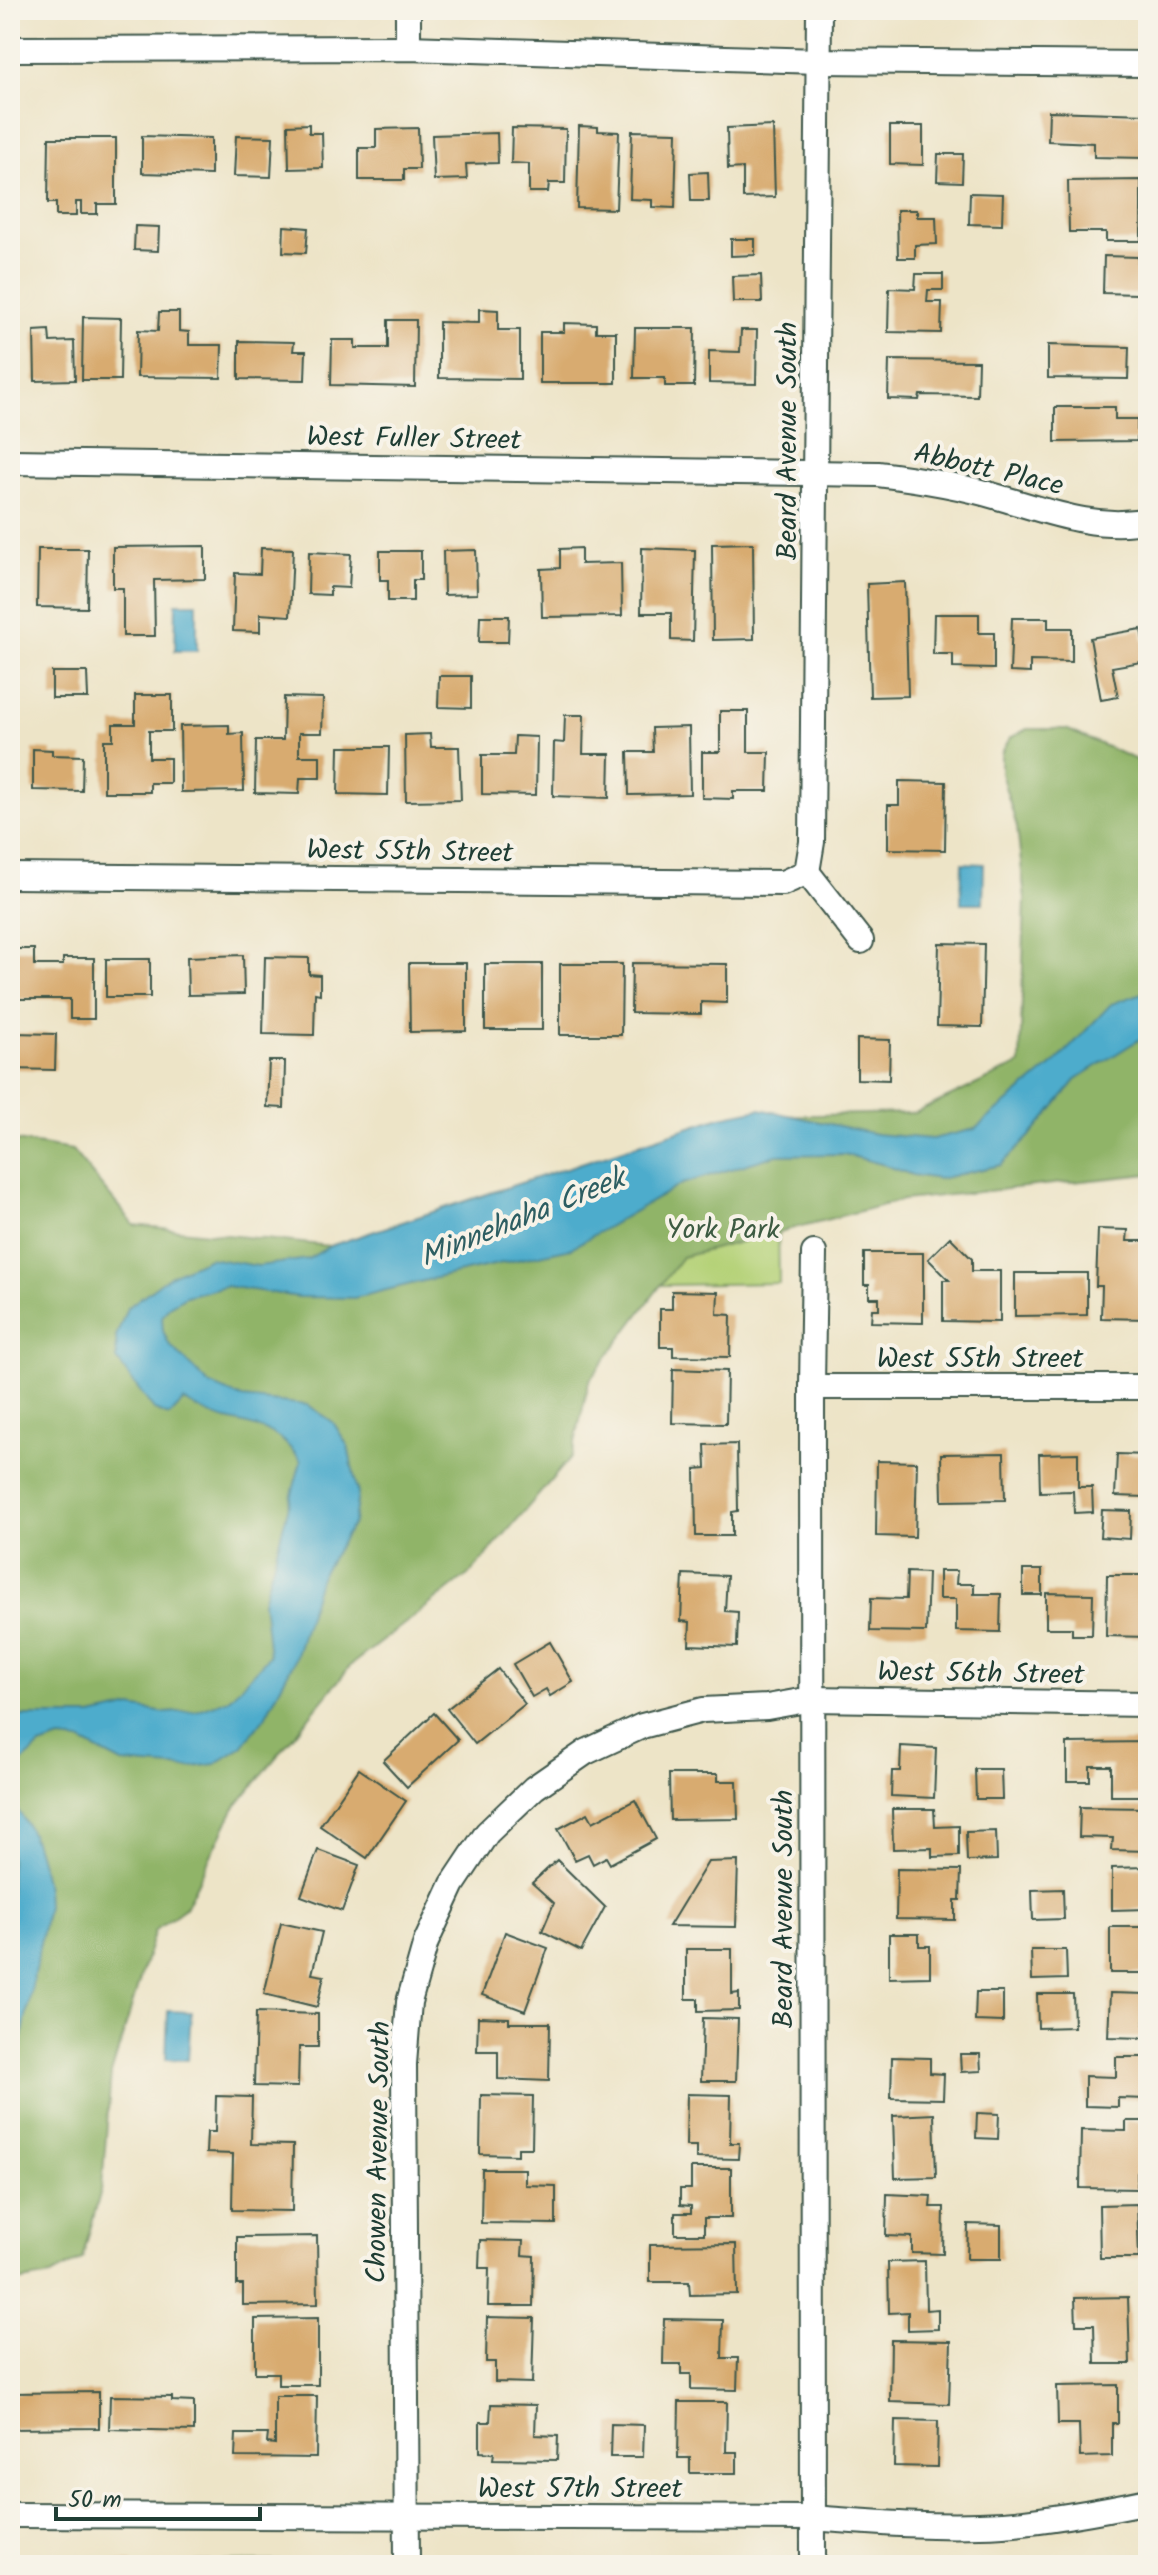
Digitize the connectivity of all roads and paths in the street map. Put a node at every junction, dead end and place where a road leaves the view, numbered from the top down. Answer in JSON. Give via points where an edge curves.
{"nodes":[{"id":1,"x":408,"y":10,"type":"edge"},
{"id":2,"x":819,"y":10,"type":"edge"},
{"id":3,"x":408,"y":48,"type":"junction"},
{"id":4,"x":10,"y":49,"type":"edge"},
{"id":5,"x":819,"y":61,"type":"junction"},
{"id":6,"x":1148,"y":64,"type":"edge"},
{"id":7,"x":10,"y":462,"type":"edge"},
{"id":8,"x":816,"y":472,"type":"junction"},
{"id":9,"x":1148,"y":520,"type":"edge"},
{"id":10,"x":807,"y":872,"type":"junction"},
{"id":11,"x":10,"y":876,"type":"edge"},
{"id":12,"x":861,"y":941,"type":"dead end"},
{"id":13,"x":814,"y":1253,"type":"dead end"},
{"id":14,"x":812,"y":1387,"type":"junction"},
{"id":15,"x":1148,"y":1387,"type":"edge"},
{"id":16,"x":812,"y":1699,"type":"junction"},
{"id":17,"x":1148,"y":1704,"type":"edge"},
{"id":18,"x":1148,"y":2501,"type":"edge"},
{"id":19,"x":10,"y":2515,"type":"edge"},
{"id":20,"x":407,"y":2516,"type":"junction"},
{"id":21,"x":813,"y":2518,"type":"junction"},
{"id":22,"x":407,"y":2565,"type":"edge"},
{"id":23,"x":813,"y":2565,"type":"edge"}],
"edges":[{"from":1,"to":3,"type":"street"},
{"from":2,"to":5,"type":"street","name":"Beard Avenue South"},
{"from":3,"to":4,"type":"street"},
{"from":3,"to":5,"type":"street"},
{"from":5,"to":6,"type":"street"},
{"from":5,"to":8,"type":"street","name":"Beard Avenue South"},
{"from":7,"to":8,"type":"street","name":"West Fuller Street"},
{"from":8,"to":9,"type":"street","name":"Abbott Place","via":[[940,482],[1089,521]]},
{"from":8,"to":10,"type":"street","name":"Beard Avenue South","via":[[812,842]]},
{"from":10,"to":11,"type":"street","name":"West 55th Street","via":[[783,883]]},
{"from":10,"to":12,"type":"street"},
{"from":13,"to":14,"type":"street","name":"Beard Avenue South"},
{"from":14,"to":15,"type":"street","name":"West 55th Street"},
{"from":14,"to":16,"type":"street","name":"Beard Avenue South"},
{"from":16,"to":17,"type":"street","name":"West 56th Street"},
{"from":16,"to":20,"type":"street","name":"Chowen Avenue South","via":[[703,1710],[642,1726],[586,1752],[534,1788],[487,1833],[453,1884],[426,1942],[409,2002],[404,2064]]},
{"from":16,"to":21,"type":"street","name":"Beard Avenue South"},
{"from":18,"to":21,"type":"street","name":"West 57th Street","via":[[1003,2524],[907,2526]]},
{"from":19,"to":20,"type":"street","name":"West 57th Street"},
{"from":20,"to":21,"type":"street","name":"West 57th Street"},
{"from":20,"to":22,"type":"street","name":"Chowen Avenue South"},
{"from":21,"to":23,"type":"street","name":"Beard Avenue South"}]}
